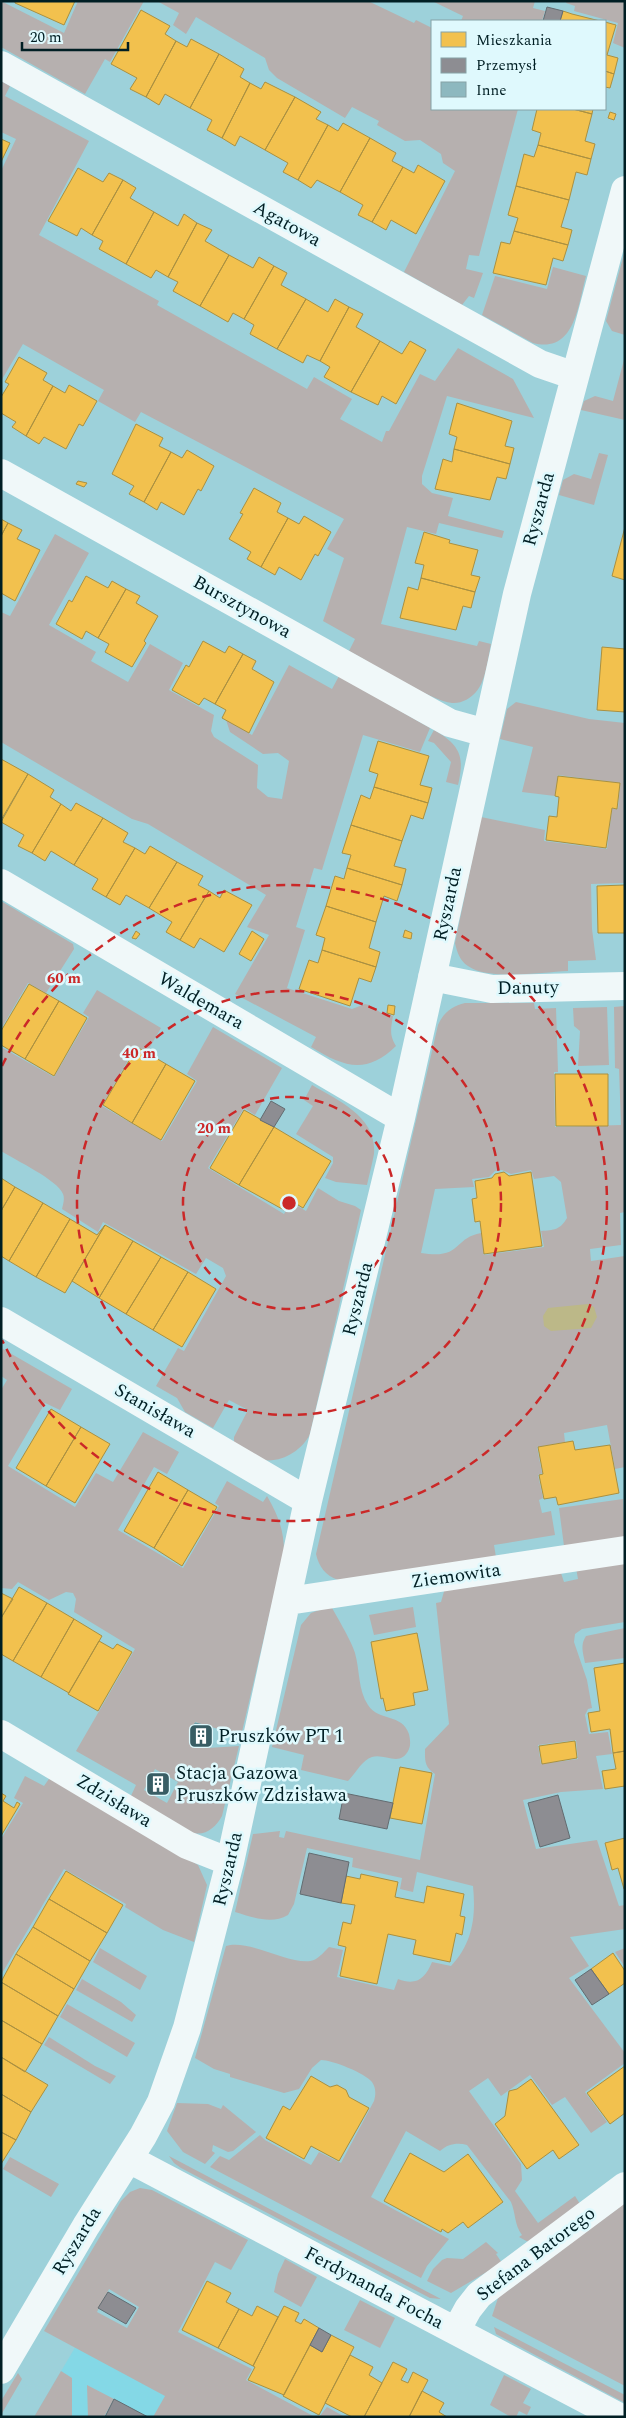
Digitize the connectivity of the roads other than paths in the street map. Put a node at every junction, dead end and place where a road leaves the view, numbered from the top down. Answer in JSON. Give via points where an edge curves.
{"nodes":[{"id":1,"x":1,"y":65,"type":"edge"},
{"id":2,"x":625,"y":190,"type":"edge"},
{"id":3,"x":575,"y":376,"type":"junction"},
{"id":4,"x":1,"y":473,"type":"edge"},
{"id":5,"x":486,"y":733,"type":"junction"},
{"id":6,"x":1,"y":883,"type":"edge"},
{"id":7,"x":432,"y":977,"type":"junction"},
{"id":8,"x":625,"y":986,"type":"edge"},
{"id":9,"x":401,"y":1118,"type":"junction"},
{"id":10,"x":1,"y":1321,"type":"edge"},
{"id":11,"x":308,"y":1501,"type":"junction"},
{"id":12,"x":625,"y":1550,"type":"edge"},
{"id":13,"x":288,"y":1601,"type":"junction"},
{"id":14,"x":1,"y":1734,"type":"edge"},
{"id":15,"x":230,"y":1862,"type":"junction"},
{"id":16,"x":129,"y":2159,"type":"junction"},
{"id":17,"x":625,"y":2186,"type":"edge"},
{"id":18,"x":456,"y":2330,"type":"junction"},
{"id":19,"x":1,"y":2370,"type":"edge"},
{"id":20,"x":619,"y":2417,"type":"edge"}],
"edges":[{"from":1,"to":3,"type":"street","name":"Agatowa","via":[[540,364]]},
{"from":2,"to":3,"type":"street","name":"Ryszarda"},
{"from":3,"to":5,"type":"street","name":"Ryszarda","via":[[535,522]]},
{"from":4,"to":5,"type":"street","name":"Bursztynowa","via":[[450,723]]},
{"from":5,"to":7,"type":"street","name":"Ryszarda"},
{"from":6,"to":9,"type":"street","name":"Waldemara"},
{"from":7,"to":8,"type":"street","name":"Danuty","via":[[492,989]]},
{"from":7,"to":9,"type":"street","name":"Ryszarda"},
{"from":9,"to":11,"type":"street","name":"Ryszarda"},
{"from":10,"to":11,"type":"street","name":"Stanisława"},
{"from":11,"to":13,"type":"street","name":"Ryszarda"},
{"from":12,"to":13,"type":"street","name":"Ziemowita"},
{"from":13,"to":15,"type":"street","name":"Ryszarda"},
{"from":14,"to":15,"type":"street","name":"Zdzisława","via":[[187,1845]]},
{"from":15,"to":16,"type":"street","name":"Ryszarda","via":[[177,2060],[161,2102]]},
{"from":16,"to":18,"type":"street","name":"Ferdynanda Focha"},
{"from":16,"to":19,"type":"street","name":"Ryszarda"},
{"from":17,"to":18,"type":"street","name":"Stefana Batorego","via":[[479,2295]]},
{"from":18,"to":20,"type":"street","name":"Ferdynanda Focha"}]}
